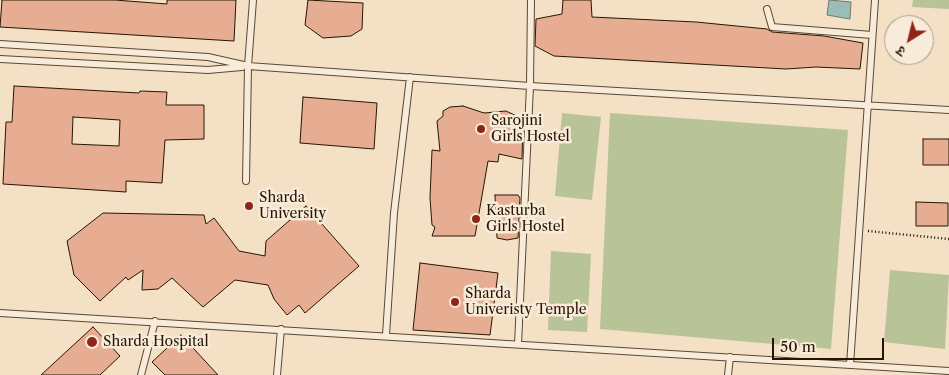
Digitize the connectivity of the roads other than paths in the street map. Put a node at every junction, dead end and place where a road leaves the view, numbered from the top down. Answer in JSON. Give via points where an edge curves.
{"nodes":[{"id":1,"x":253,"y":0,"type":"edge"},
{"id":2,"x":531,"y":0,"type":"edge"},
{"id":3,"x":875,"y":0,"type":"edge"},
{"id":4,"x":767,"y":9,"type":"dead end"},
{"id":5,"x":872,"y":35,"type":"junction"},
{"id":6,"x":0,"y":44,"type":"edge"},
{"id":7,"x":0,"y":59,"type":"edge"},
{"id":8,"x":248,"y":66,"type":"junction"},
{"id":9,"x":410,"y":77,"type":"junction"},
{"id":10,"x":530,"y":86,"type":"junction"},
{"id":11,"x":867,"y":105,"type":"junction"},
{"id":12,"x":949,"y":110,"type":"edge"},
{"id":13,"x":246,"y":182,"type":"dead end"},
{"id":14,"x":0,"y":313,"type":"edge"},
{"id":15,"x":154,"y":322,"type":"junction"},
{"id":16,"x":281,"y":329,"type":"junction"},
{"id":17,"x":386,"y":336,"type":"junction"},
{"id":18,"x":518,"y":344,"type":"junction"},
{"id":19,"x":730,"y":357,"type":"junction"},
{"id":20,"x":850,"y":365,"type":"junction"},
{"id":21,"x":949,"y":371,"type":"edge"},
{"id":22,"x":141,"y":375,"type":"edge"},
{"id":23,"x":277,"y":375,"type":"edge"},
{"id":24,"x":728,"y":375,"type":"edge"}],
"edges":[{"from":1,"to":8,"type":"lane"},
{"from":2,"to":10,"type":"lane"},
{"from":3,"to":5,"type":"lane"},
{"from":4,"to":5,"type":"lane","via":[[772,27]]},
{"from":5,"to":11,"type":"lane"},
{"from":6,"to":8,"type":"lane","via":[[208,57]]},
{"from":7,"to":8,"type":"lane","via":[[208,70]]},
{"from":8,"to":9,"type":"lane"},
{"from":8,"to":13,"type":"lane"},
{"from":9,"to":10,"type":"lane"},
{"from":9,"to":17,"type":"lane","via":[[394,213]]},
{"from":10,"to":11,"type":"lane"},
{"from":10,"to":18,"type":"lane"},
{"from":11,"to":12,"type":"lane"},
{"from":11,"to":20,"type":"lane"},
{"from":14,"to":15,"type":"lane"},
{"from":15,"to":16,"type":"lane"},
{"from":15,"to":22,"type":"lane"},
{"from":16,"to":17,"type":"lane"},
{"from":16,"to":23,"type":"lane"},
{"from":17,"to":18,"type":"lane"},
{"from":18,"to":19,"type":"lane"},
{"from":19,"to":20,"type":"lane"},
{"from":19,"to":24,"type":"lane"},
{"from":20,"to":21,"type":"lane"}]}
